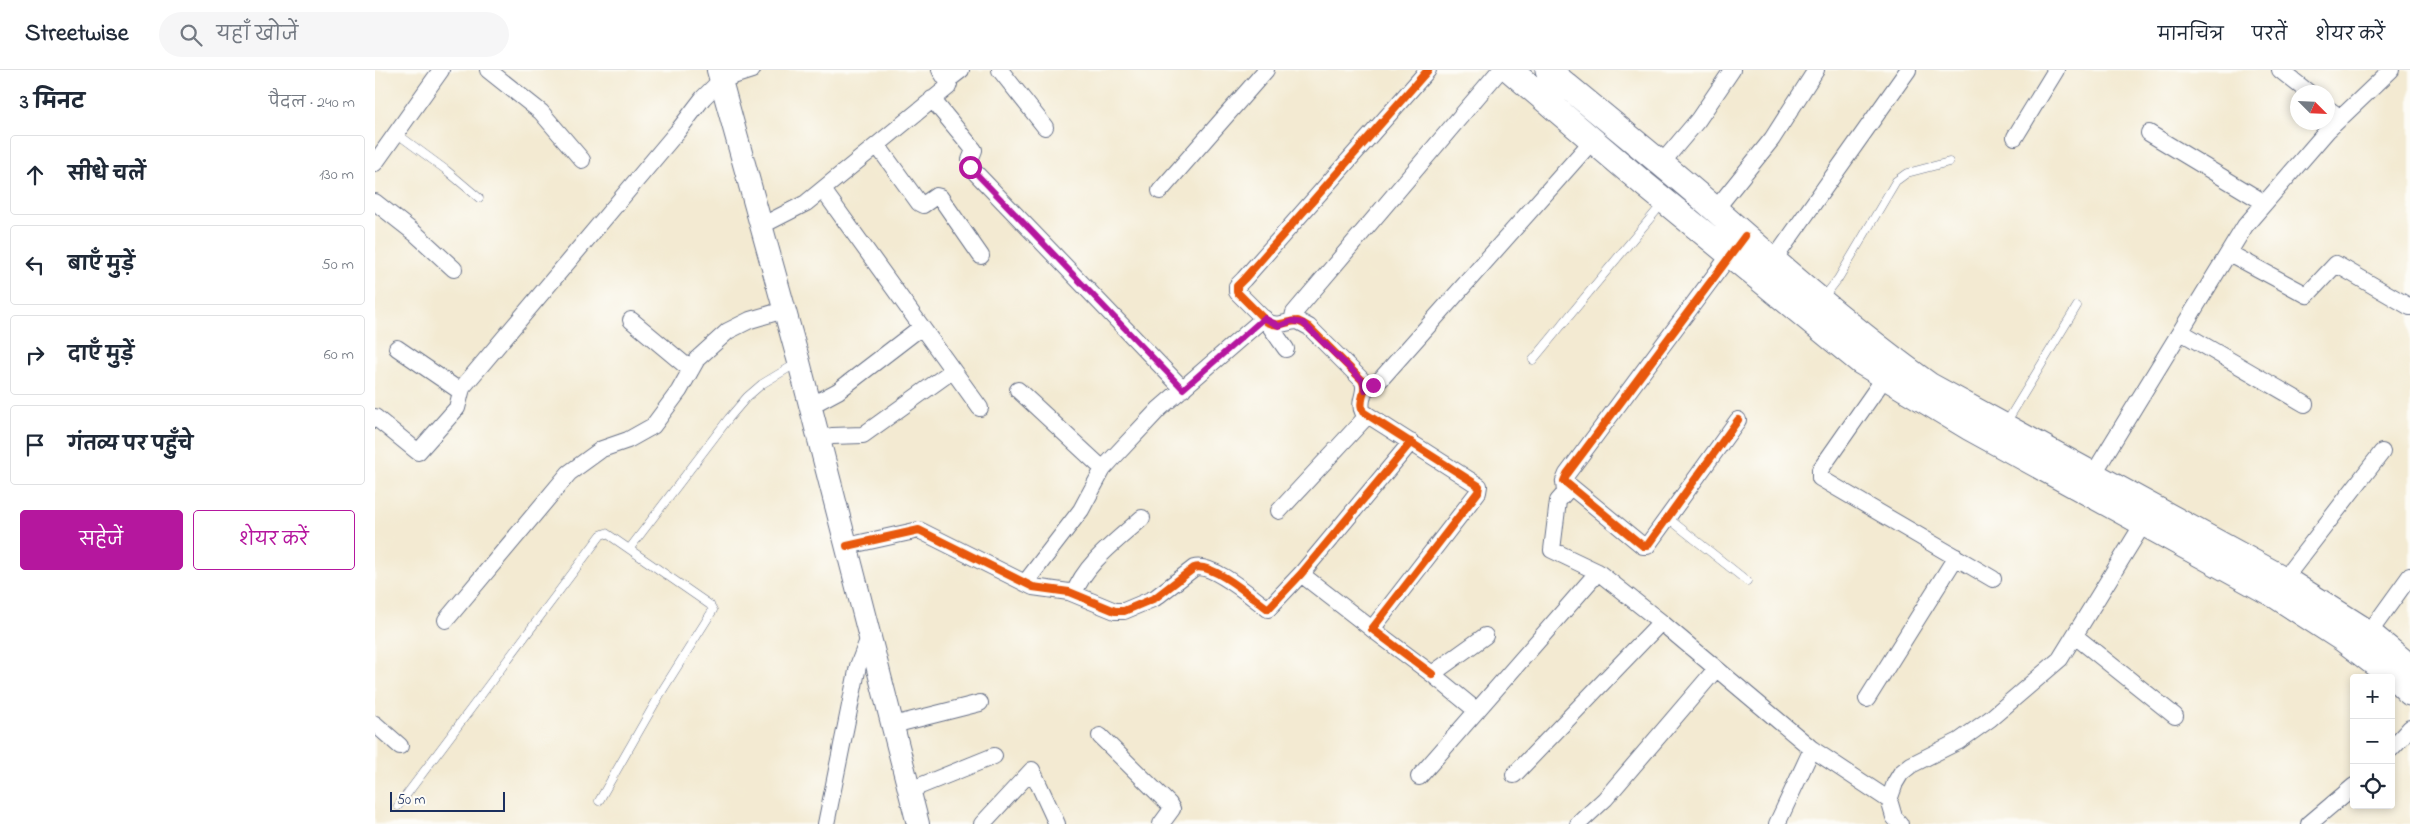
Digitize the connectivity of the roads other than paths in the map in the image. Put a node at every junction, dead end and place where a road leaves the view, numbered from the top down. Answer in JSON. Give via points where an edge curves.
{"nodes":[{"id":1,"x":441,"y":70,"type":"edge"},
{"id":2,"x":488,"y":70,"type":"edge"},
{"id":3,"x":752,"y":70,"type":"edge"},
{"id":4,"x":961,"y":70,"type":"edge"},
{"id":5,"x":1000,"y":70,"type":"edge"},
{"id":6,"x":1266,"y":70,"type":"edge"},
{"id":7,"x":1428,"y":70,"type":"edge"},
{"id":8,"x":1500,"y":70,"type":"edge"},
{"id":9,"x":1511,"y":70,"type":"edge"},
{"id":10,"x":1547,"y":70,"type":"edge"},
{"id":11,"x":1732,"y":70,"type":"edge"},
{"id":12,"x":1816,"y":70,"type":"edge"},
{"id":13,"x":1908,"y":70,"type":"edge"},
{"id":14,"x":2056,"y":70,"type":"edge"},
{"id":15,"x":2280,"y":70,"type":"edge"},
{"id":16,"x":2391,"y":70,"type":"edge"},
{"id":17,"x":720,"y":75,"type":"edge"},
{"id":18,"x":944,"y":75,"type":"edge"},
{"id":19,"x":2299,"y":85,"type":"edge"},
{"id":20,"x":933,"y":100,"type":"junction"},
{"id":21,"x":2335,"y":114,"type":"edge"},
{"id":22,"x":2341,"y":118,"type":"junction"},
{"id":23,"x":1045,"y":127,"type":"dead end"},
{"id":24,"x":397,"y":133,"type":"junction"},
{"id":25,"x":2149,"y":134,"type":"dead end"},
{"id":26,"x":2015,"y":137,"type":"dead end"},
{"id":27,"x":1593,"y":140,"type":"junction"},
{"id":28,"x":877,"y":145,"type":"junction"},
{"id":29,"x":582,"y":160,"type":"dead end"},
{"id":30,"x":1949,"y":162,"type":"dead end"},
{"id":31,"x":375,"y":163,"type":"edge"},
{"id":32,"x":1660,"y":165,"type":"junction"},
{"id":33,"x":823,"y":190,"type":"junction"},
{"id":34,"x":1159,"y":191,"type":"dead end"},
{"id":35,"x":479,"y":198,"type":"dead end"},
{"id":36,"x":1665,"y":200,"type":"junction"},
{"id":37,"x":375,"y":202,"type":"edge"},
{"id":38,"x":2265,"y":203,"type":"junction"},
{"id":39,"x":1715,"y":210,"type":"junction"},
{"id":40,"x":761,"y":226,"type":"junction"},
{"id":41,"x":1738,"y":245,"type":"junction"},
{"id":42,"x":2229,"y":253,"type":"junction"},
{"id":43,"x":981,"y":256,"type":"dead end"},
{"id":44,"x":454,"y":269,"type":"dead end"},
{"id":45,"x":1767,"y":269,"type":"junction"},
{"id":46,"x":1822,"y":300,"type":"junction"},
{"id":47,"x":2077,"y":306,"type":"dead end"},
{"id":48,"x":2410,"y":307,"type":"edge"},
{"id":49,"x":784,"y":310,"type":"junction"},
{"id":50,"x":631,"y":320,"type":"dead end"},
{"id":51,"x":1265,"y":320,"type":"junction"},
{"id":52,"x":1292,"y":321,"type":"junction"},
{"id":53,"x":920,"y":328,"type":"junction"},
{"id":54,"x":2181,"y":332,"type":"junction"},
{"id":55,"x":397,"y":348,"type":"dead end"},
{"id":56,"x":1286,"y":349,"type":"dead end"},
{"id":57,"x":1533,"y":360,"type":"dead end"},
{"id":58,"x":799,"y":362,"type":"junction"},
{"id":59,"x":691,"y":370,"type":"junction"},
{"id":60,"x":952,"y":371,"type":"junction"},
{"id":61,"x":1885,"y":377,"type":"junction"},
{"id":62,"x":462,"y":388,"type":"junction"},
{"id":63,"x":1183,"y":389,"type":"junction"},
{"id":64,"x":1018,"y":390,"type":"dead end"},
{"id":65,"x":1365,"y":390,"type":"junction"},
{"id":66,"x":2305,"y":404,"type":"dead end"},
{"id":67,"x":810,"y":406,"type":"junction"},
{"id":68,"x":980,"y":408,"type":"dead end"},
{"id":69,"x":1368,"y":416,"type":"junction"},
{"id":70,"x":375,"y":418,"type":"edge"},
{"id":71,"x":1738,"y":420,"type":"dead end"},
{"id":72,"x":2005,"y":425,"type":"junction"},
{"id":73,"x":819,"y":440,"type":"junction"},
{"id":74,"x":1411,"y":442,"type":"junction"},
{"id":75,"x":2382,"y":452,"type":"dead end"},
{"id":76,"x":1103,"y":469,"type":"junction"},
{"id":77,"x":2094,"y":474,"type":"junction"},
{"id":78,"x":1564,"y":481,"type":"junction"},
{"id":79,"x":1279,"y":511,"type":"dead end"},
{"id":80,"x":1142,"y":518,"type":"dead end"},
{"id":81,"x":1668,"y":518,"type":"junction"},
{"id":82,"x":2143,"y":524,"type":"junction"},
{"id":83,"x":847,"y":546,"type":"junction"},
{"id":84,"x":629,"y":548,"type":"junction"},
{"id":85,"x":1956,"y":557,"type":"junction"},
{"id":86,"x":1598,"y":572,"type":"junction"},
{"id":87,"x":1301,"y":574,"type":"junction"},
{"id":88,"x":2410,"y":576,"type":"edge"},
{"id":89,"x":1993,"y":579,"type":"dead end"},
{"id":90,"x":2284,"y":579,"type":"junction"},
{"id":91,"x":1747,"y":581,"type":"dead end"},
{"id":92,"x":1025,"y":582,"type":"junction"},
{"id":93,"x":1074,"y":594,"type":"junction"},
{"id":94,"x":446,"y":620,"type":"dead end"},
{"id":95,"x":1661,"y":622,"type":"junction"},
{"id":96,"x":1372,"y":629,"type":"junction"},
{"id":97,"x":2369,"y":632,"type":"junction"},
{"id":98,"x":870,"y":635,"type":"junction"},
{"id":99,"x":1485,"y":636,"type":"dead end"},
{"id":100,"x":2075,"y":636,"type":"junction"},
{"id":101,"x":2410,"y":667,"type":"edge"},
{"id":102,"x":1716,"y":669,"type":"junction"},
{"id":103,"x":1432,"y":674,"type":"junction"},
{"id":104,"x":2410,"y":693,"type":"edge"},
{"id":105,"x":1867,"y":699,"type":"dead end"},
{"id":106,"x":980,"y":703,"type":"dead end"},
{"id":107,"x":1477,"y":711,"type":"junction"},
{"id":108,"x":2175,"y":716,"type":"dead end"},
{"id":109,"x":375,"y":724,"type":"edge"},
{"id":110,"x":893,"y":725,"type":"junction"},
{"id":111,"x":2410,"y":728,"type":"edge"},
{"id":112,"x":1100,"y":736,"type":"dead end"},
{"id":113,"x":2395,"y":745,"type":"edge"},
{"id":114,"x":400,"y":746,"type":"dead end"},
{"id":115,"x":1812,"y":749,"type":"junction"},
{"id":116,"x":994,"y":756,"type":"dead end"},
{"id":117,"x":1514,"y":775,"type":"dead end"},
{"id":118,"x":1419,"y":777,"type":"dead end"},
{"id":119,"x":2350,"y":789,"type":"edge"},
{"id":120,"x":910,"y":790,"type":"junction"},
{"id":121,"x":1889,"y":800,"type":"junction"},
{"id":122,"x":599,"y":801,"type":"dead end"},
{"id":123,"x":398,"y":806,"type":"dead end"},
{"id":124,"x":826,"y":824,"type":"edge"},
{"id":125,"x":918,"y":824,"type":"edge"},
{"id":126,"x":982,"y":824,"type":"edge"},
{"id":127,"x":1057,"y":824,"type":"edge"},
{"id":128,"x":1161,"y":824,"type":"edge"},
{"id":129,"x":1578,"y":824,"type":"edge"},
{"id":130,"x":1777,"y":824,"type":"edge"},
{"id":131,"x":1900,"y":824,"type":"edge"},
{"id":132,"x":2309,"y":824,"type":"edge"}],
"edges":[{"from":1,"to":24,"type":"street"},
{"from":2,"to":29,"type":"street","via":[[541,112]]},
{"from":3,"to":17,"type":"street"},
{"from":4,"to":18,"type":"street"},
{"from":5,"to":23,"type":"street"},
{"from":6,"to":34,"type":"street"},
{"from":7,"to":51,"type":"street","via":[[1237,286],[1240,296]]},
{"from":8,"to":52,"type":"street","via":[[1294,313]]},
{"from":9,"to":27,"type":"main road"},
{"from":10,"to":32,"type":"main road"},
{"from":11,"to":32,"type":"street","via":[[1698,120]]},
{"from":12,"to":39,"type":"street","via":[[1771,139]]},
{"from":13,"to":45,"type":"street"},
{"from":14,"to":26,"type":"street"},
{"from":15,"to":19,"type":"street"},
{"from":16,"to":22,"type":"street"},
{"from":17,"to":40,"type":"main road"},
{"from":17,"to":62,"type":"street","via":[[677,132]]},
{"from":18,"to":20,"type":"street","via":[[948,87]]},
{"from":20,"to":28,"type":"street"},
{"from":20,"to":63,"type":"street","via":[[974,150],[969,160],[970,167]]},
{"from":21,"to":22,"type":"street"},
{"from":22,"to":38,"type":"street"},
{"from":24,"to":31,"type":"street"},
{"from":24,"to":35,"type":"lane"},
{"from":25,"to":38,"type":"street"},
{"from":27,"to":36,"type":"main road"},
{"from":27,"to":65,"type":"street","via":[[1381,379]]},
{"from":28,"to":33,"type":"street"},
{"from":28,"to":43,"type":"street","via":[[919,203],[936,196],[940,198]]},
{"from":30,"to":46,"type":"lane","via":[[1907,173],[1895,181],[1838,279]]},
{"from":32,"to":39,"type":"main road"},
{"from":33,"to":40,"type":"street","via":[[806,203]]},
{"from":33,"to":53,"type":"street"},
{"from":36,"to":41,"type":"main road"},
{"from":36,"to":57,"type":"lane"},
{"from":37,"to":44,"type":"street","via":[[410,228]]},
{"from":38,"to":42,"type":"street","via":[[2245,226]]},
{"from":39,"to":41,"type":"main road"},
{"from":40,"to":49,"type":"main road"},
{"from":41,"to":45,"type":"main road"},
{"from":41,"to":78,"type":"street"},
{"from":42,"to":48,"type":"street","via":[[2307,295],[2333,265],[2338,265]]},
{"from":42,"to":54,"type":"street"},
{"from":45,"to":46,"type":"main road"},
{"from":45,"to":61,"type":"main road","via":[[1819,328]]},
{"from":46,"to":72,"type":"main road","via":[[1929,385]]},
{"from":47,"to":72,"type":"lane"},
{"from":49,"to":58,"type":"main road"},
{"from":49,"to":59,"type":"street","via":[[750,320],[729,331],[697,359]]},
{"from":50,"to":59,"type":"street"},
{"from":51,"to":52,"type":"street","via":[[1279,326]]},
{"from":51,"to":56,"type":"street"},
{"from":51,"to":63,"type":"street"},
{"from":52,"to":65,"type":"street","via":[[1309,327],[1362,380]]},
{"from":53,"to":60,"type":"street"},
{"from":53,"to":67,"type":"street","via":[[837,391]]},
{"from":54,"to":66,"type":"street"},
{"from":54,"to":77,"type":"street"},
{"from":55,"to":62,"type":"street","via":[[457,389]]},
{"from":58,"to":67,"type":"main road"},
{"from":58,"to":84,"type":"lane","via":[[747,397]]},
{"from":59,"to":94,"type":"street","via":[[653,426],[603,449],[569,473]]},
{"from":60,"to":68,"type":"street"},
{"from":60,"to":73,"type":"street","via":[[863,436],[832,436]]},
{"from":61,"to":82,"type":"main road"},
{"from":61,"to":85,"type":"street","via":[[1822,466],[1820,478]]},
{"from":62,"to":70,"type":"street","via":[[457,408],[418,452]]},
{"from":63,"to":76,"type":"street","via":[[1159,409]]},
{"from":64,"to":76,"type":"street"},
{"from":65,"to":69,"type":"street","via":[[1361,407]]},
{"from":67,"to":73,"type":"main road"},
{"from":69,"to":74,"type":"street"},
{"from":69,"to":79,"type":"street"},
{"from":71,"to":81,"type":"street"},
{"from":72,"to":77,"type":"main road"},
{"from":73,"to":83,"type":"main road"},
{"from":74,"to":87,"type":"street"},
{"from":74,"to":96,"type":"street","via":[[1477,484],[1479,489]]},
{"from":75,"to":90,"type":"street"},
{"from":76,"to":92,"type":"street","via":[[1081,510]]},
{"from":77,"to":90,"type":"main road"},
{"from":78,"to":81,"type":"street","via":[[1645,547]]},
{"from":78,"to":86,"type":"street","via":[[1565,493],[1558,501],[1552,550]]},
{"from":80,"to":93,"type":"street","via":[[1092,565]]},
{"from":81,"to":91,"type":"lane"},
{"from":82,"to":100,"type":"street"},
{"from":82,"to":104,"type":"main road","via":[[2276,596],[2344,640]]},
{"from":83,"to":92,"type":"street","via":[[919,530]]},
{"from":83,"to":98,"type":"main road"},
{"from":84,"to":122,"type":"lane","via":[[713,610]]},
{"from":84,"to":123,"type":"lane","via":[[611,535],[601,535]]},
{"from":85,"to":89,"type":"street"},
{"from":85,"to":105,"type":"street"},
{"from":86,"to":95,"type":"street"},
{"from":86,"to":107,"type":"street"},
{"from":87,"to":93,"type":"street","via":[[1268,609],[1237,586],[1202,567],[1194,568],[1155,598],[1124,611],[1105,609]]},
{"from":87,"to":96,"type":"street"},
{"from":88,"to":97,"type":"street"},
{"from":90,"to":97,"type":"main road"},
{"from":92,"to":93,"type":"street","via":[[1041,589]]},
{"from":95,"to":102,"type":"street"},
{"from":95,"to":117,"type":"street"},
{"from":96,"to":103,"type":"street"},
{"from":97,"to":101,"type":"main road"},
{"from":98,"to":110,"type":"main road"},
{"from":98,"to":124,"type":"street","via":[[857,666]]},
{"from":99,"to":103,"type":"street"},
{"from":100,"to":108,"type":"street"},
{"from":100,"to":121,"type":"street","via":[[2049,670],[1990,719],[1959,741],[1901,773]]},
{"from":102,"to":115,"type":"street"},
{"from":102,"to":129,"type":"street","via":[[1605,799]]},
{"from":103,"to":107,"type":"street"},
{"from":106,"to":110,"type":"street"},
{"from":107,"to":118,"type":"street"},
{"from":109,"to":114,"type":"street"},
{"from":110,"to":120,"type":"main road"},
{"from":111,"to":113,"type":"street"},
{"from":112,"to":128,"type":"street","via":[[1169,804],[1172,809],[1170,815]]},
{"from":115,"to":121,"type":"street"},
{"from":115,"to":130,"type":"street"},
{"from":116,"to":120,"type":"street"},
{"from":119,"to":132,"type":"street"},
{"from":120,"to":125,"type":"main road"},
{"from":121,"to":131,"type":"street","via":[[1894,817]]},
{"from":126,"to":127,"type":"street","via":[[1032,770]]}]}
